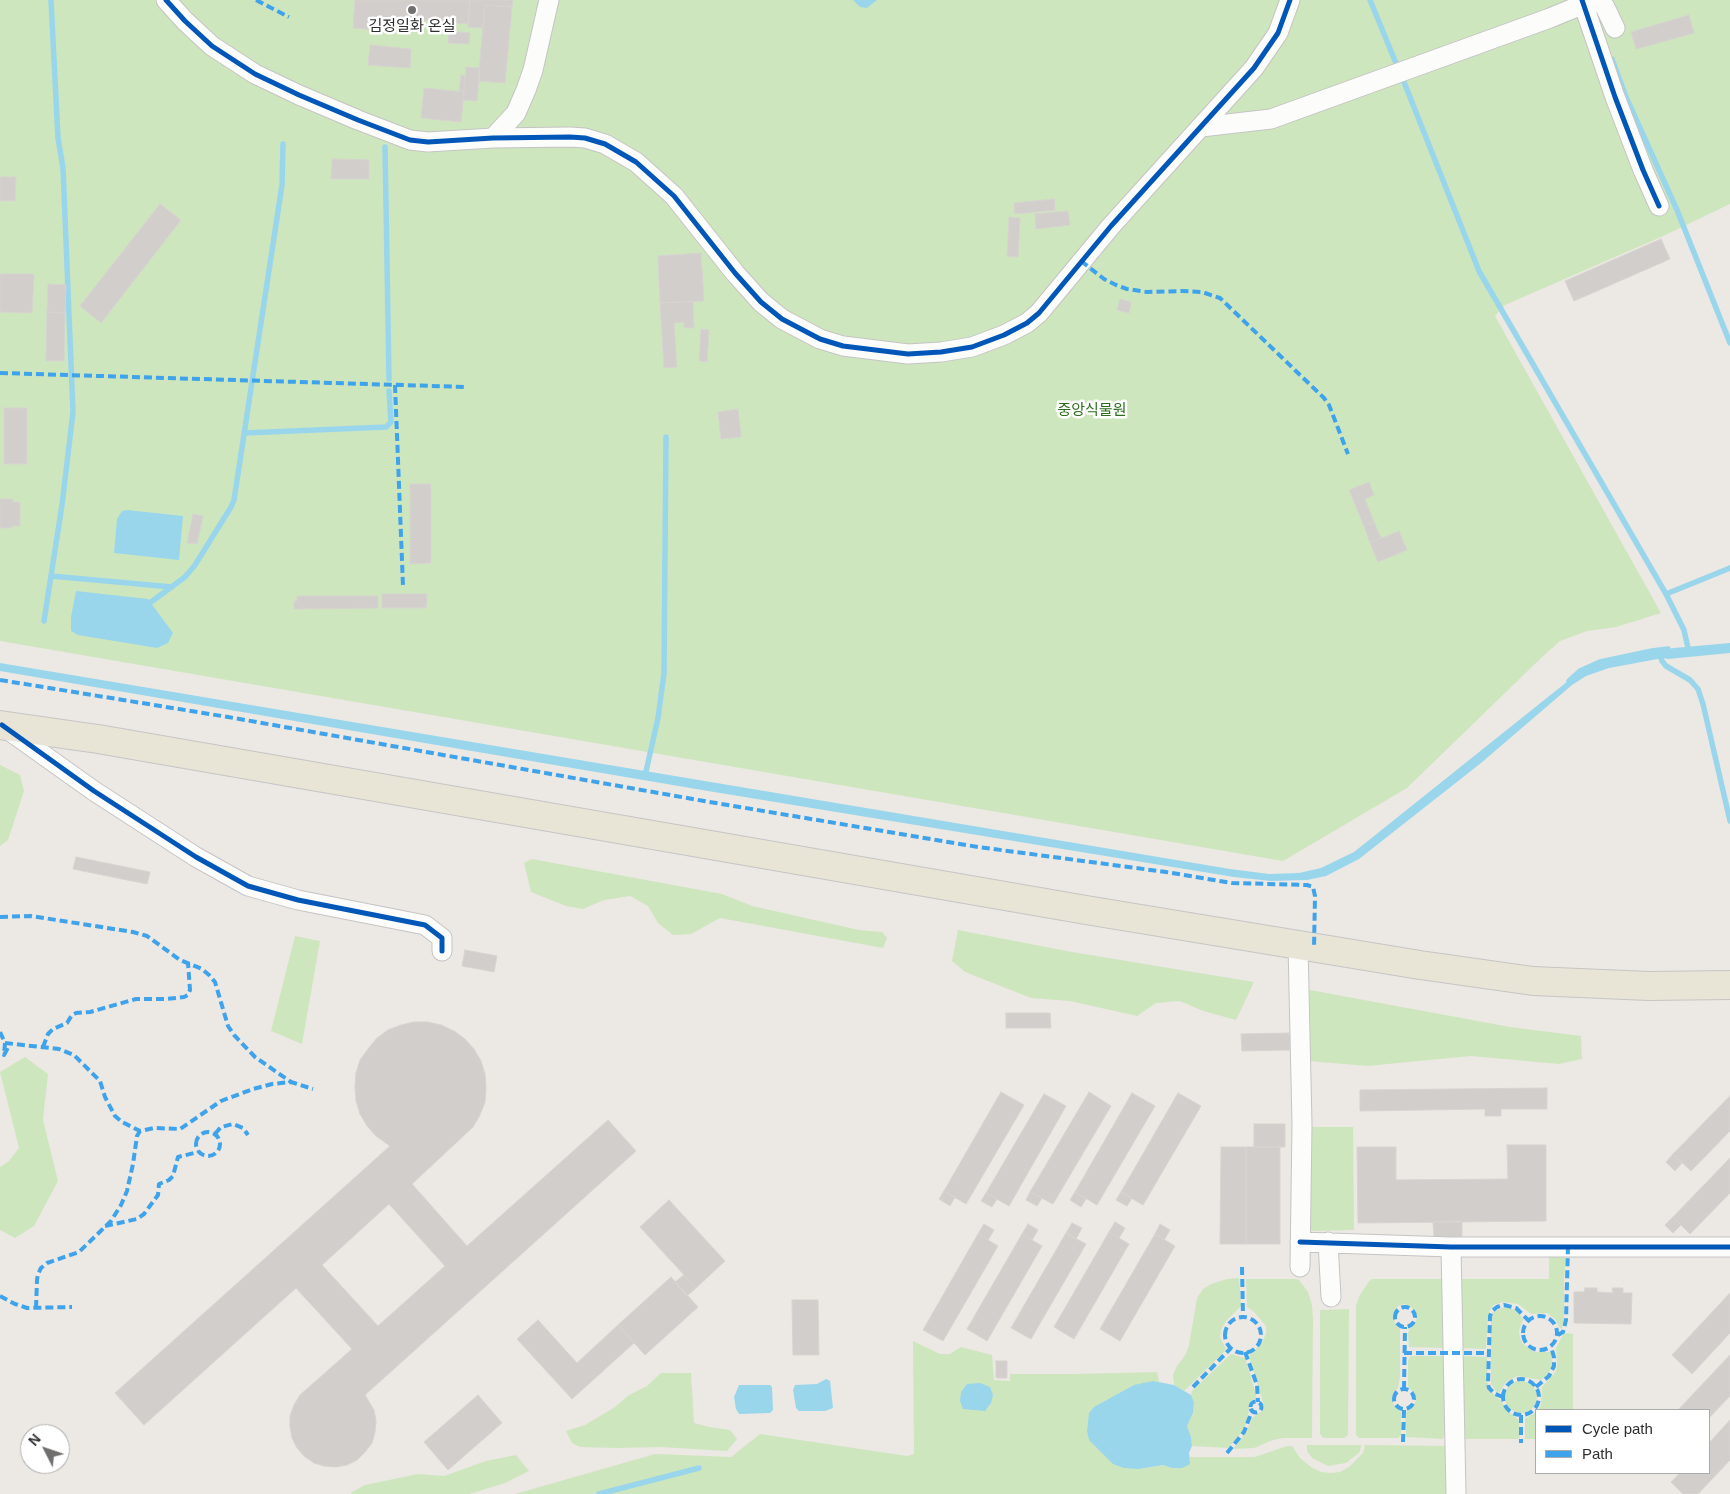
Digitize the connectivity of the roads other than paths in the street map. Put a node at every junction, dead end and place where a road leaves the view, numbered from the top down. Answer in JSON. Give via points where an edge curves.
{"nodes":[{"id":1,"x":166,"y":0,"type":"edge"},
{"id":2,"x":550,"y":0,"type":"edge"},
{"id":3,"x":1290,"y":0,"type":"edge"},
{"id":4,"x":1583,"y":2,"type":"edge"},
{"id":5,"x":1615,"y":28,"type":"dead end"},
{"id":6,"x":1201,"y":127,"type":"junction"},
{"id":7,"x":493,"y":138,"type":"junction"},
{"id":8,"x":1659,"y":206,"type":"dead end"},
{"id":9,"x":1,"y":725,"type":"edge"},
{"id":10,"x":1298,"y":945,"type":"junction"},
{"id":11,"x":442,"y":951,"type":"dead end"},
{"id":12,"x":1730,"y":985,"type":"edge"},
{"id":13,"x":1300,"y":1242,"type":"junction"},
{"id":14,"x":1328,"y":1242,"type":"junction"},
{"id":15,"x":1451,"y":1247,"type":"junction"},
{"id":16,"x":1730,"y":1247,"type":"edge"},
{"id":17,"x":1300,"y":1267,"type":"dead end"},
{"id":18,"x":1331,"y":1297,"type":"dead end"},
{"id":19,"x":1456,"y":1494,"type":"edge"}],
"edges":[{"from":1,"to":7,"type":"street","via":[[212,46],[234,62],[274,84],[358,120],[410,140]]},
{"from":2,"to":7,"type":"street","via":[[526,90],[516,113]]},
{"from":3,"to":6,"type":"street","via":[[1268,50]]},
{"from":4,"to":5,"type":"street","via":[[1598,1],[1605,7]]},
{"from":4,"to":6,"type":"street","via":[[1550,18],[1271,119]]},
{"from":4,"to":8,"type":"street","via":[[1615,97]]},
{"from":6,"to":7,"type":"street","via":[[1027,323],[972,347],[908,354],[843,346],[820,339],[782,319],[735,273],[674,196],[623,153],[585,138]]},
{"from":9,"to":10,"type":"main road"},
{"from":9,"to":11,"type":"street","via":[[94,791],[196,857],[248,886],[298,900],[425,925],[442,938]]},
{"from":10,"to":12,"type":"main road","via":[[1533,981],[1649,986]]},
{"from":10,"to":13,"type":"street","via":[[1302,1125]]},
{"from":13,"to":14,"type":"street"},
{"from":13,"to":17,"type":"street"},
{"from":14,"to":15,"type":"street"},
{"from":14,"to":18,"type":"street"},
{"from":15,"to":16,"type":"street"},
{"from":15,"to":19,"type":"street"}]}
